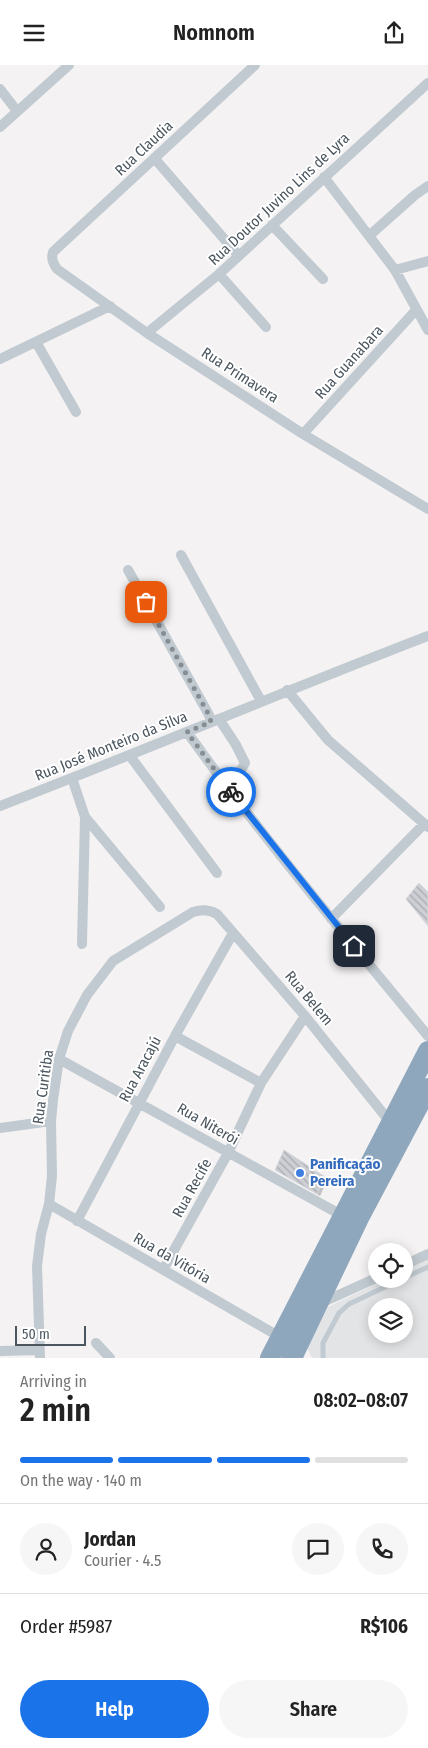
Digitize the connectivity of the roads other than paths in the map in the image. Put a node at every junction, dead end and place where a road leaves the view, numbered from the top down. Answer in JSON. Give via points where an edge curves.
{"nodes":[{"id":1,"x":69,"y":65,"type":"edge"},
{"id":2,"x":255,"y":65,"type":"edge"},
{"id":3,"x":428,"y":83,"type":"edge"},
{"id":4,"x":0,"y":89,"type":"edge"},
{"id":5,"x":17,"y":111,"type":"junction"},
{"id":6,"x":0,"y":127,"type":"edge"},
{"id":7,"x":155,"y":159,"type":"junction"},
{"id":8,"x":324,"y":177,"type":"junction"},
{"id":9,"x":428,"y":186,"type":"edge"},
{"id":10,"x":272,"y":225,"type":"junction"},
{"id":11,"x":370,"y":235,"type":"junction"},
{"id":12,"x":54,"y":252,"type":"joint"},
{"id":13,"x":239,"y":256,"type":"junction"},
{"id":14,"x":428,"y":261,"type":"edge"},
{"id":15,"x":396,"y":270,"type":"junction"},
{"id":16,"x":219,"y":274,"type":"junction"},
{"id":17,"x":323,"y":279,"type":"dead end"},
{"id":18,"x":110,"y":306,"type":"junction"},
{"id":19,"x":416,"y":310,"type":"junction"},
{"id":20,"x":266,"y":327,"type":"dead end"},
{"id":21,"x":428,"y":329,"type":"edge"},
{"id":22,"x":147,"y":333,"type":"junction"},
{"id":23,"x":36,"y":342,"type":"junction"},
{"id":24,"x":0,"y":359,"type":"edge"},
{"id":25,"x":76,"y":412,"type":"dead end"},
{"id":26,"x":303,"y":434,"type":"junction"},
{"id":27,"x":428,"y":509,"type":"edge"},
{"id":28,"x":180,"y":555,"type":"dead end"},
{"id":29,"x":128,"y":570,"type":"dead end"},
{"id":30,"x":428,"y":635,"type":"edge"},
{"id":31,"x":287,"y":691,"type":"junction"},
{"id":32,"x":262,"y":701,"type":"junction"},
{"id":33,"x":215,"y":720,"type":"junction"},
{"id":34,"x":187,"y":732,"type":"junction"},
{"id":35,"x":130,"y":756,"type":"junction"},
{"id":36,"x":72,"y":778,"type":"junction"},
{"id":37,"x":224,"y":783,"type":"junction"},
{"id":38,"x":0,"y":806,"type":"edge"},
{"id":39,"x":85,"y":817,"type":"junction"},
{"id":40,"x":426,"y":825,"type":"edge"},
{"id":41,"x":217,"y":873,"type":"dead end"},
{"id":42,"x":160,"y":907,"type":"dead end"},
{"id":43,"x":193,"y":912,"type":"joint"},
{"id":44,"x":331,"y":919,"type":"junction"},
{"id":45,"x":233,"y":933,"type":"junction"},
{"id":46,"x":82,"y":944,"type":"dead end"},
{"id":47,"x":305,"y":1016,"type":"junction"},
{"id":48,"x":175,"y":1035,"type":"junction"},
{"id":49,"x":428,"y":1036,"type":"edge"},
{"id":50,"x":428,"y":1051,"type":"edge"},
{"id":51,"x":59,"y":1059,"type":"junction"},
{"id":52,"x":261,"y":1083,"type":"junction"},
{"id":53,"x":428,"y":1088,"type":"edge"},
{"id":54,"x":140,"y":1103,"type":"junction"},
{"id":55,"x":52,"y":1121,"type":"junction"},
{"id":56,"x":390,"y":1122,"type":"junction"},
{"id":57,"x":0,"y":1128,"type":"edge"},
{"id":58,"x":228,"y":1153,"type":"junction"},
{"id":59,"x":49,"y":1204,"type":"junction"},
{"id":60,"x":343,"y":1216,"type":"junction"},
{"id":61,"x":77,"y":1221,"type":"junction"},
{"id":62,"x":428,"y":1254,"type":"edge"},
{"id":63,"x":413,"y":1261,"type":"edge"},
{"id":64,"x":428,"y":1267,"type":"edge"},
{"id":65,"x":163,"y":1270,"type":"junction"},
{"id":66,"x":413,"y":1274,"type":"edge"},
{"id":67,"x":368,"y":1282,"type":"edge"},
{"id":68,"x":382,"y":1288,"type":"edge"},
{"id":69,"x":318,"y":1305,"type":"junction"},
{"id":70,"x":280,"y":1337,"type":"junction"},
{"id":71,"x":96,"y":1343,"type":"dead end"},
{"id":72,"x":0,"y":1351,"type":"edge"},
{"id":73,"x":40,"y":1354,"type":"edge"},
{"id":74,"x":110,"y":1358,"type":"edge"},
{"id":75,"x":270,"y":1358,"type":"edge"},
{"id":76,"x":292,"y":1358,"type":"edge"},
{"id":77,"x":323,"y":1358,"type":"edge"}],
"edges":[{"from":1,"to":5,"type":"street"},
{"from":2,"to":7,"type":"street","name":"Rua Claudia"},
{"from":3,"to":8,"type":"street","name":"Rua Doutor Juvino Lins de Lyra"},
{"from":4,"to":5,"type":"street"},
{"from":5,"to":6,"type":"street"},
{"from":7,"to":12,"type":"street","name":"Rua Claudia"},
{"from":7,"to":13,"type":"street"},
{"from":8,"to":10,"type":"street","name":"Rua Doutor Juvino Lins de Lyra"},
{"from":8,"to":11,"type":"street"},
{"from":9,"to":11,"type":"street"},
{"from":10,"to":13,"type":"street","name":"Rua Doutor Juvino Lins de Lyra"},
{"from":10,"to":17,"type":"street"},
{"from":11,"to":15,"type":"street"},
{"from":12,"to":18,"type":"street","name":"Rua Primavera","via":[[52,260],[57,269]]},
{"from":13,"to":16,"type":"street","name":"Rua Doutor Juvino Lins de Lyra"},
{"from":14,"to":15,"type":"street"},
{"from":15,"to":19,"type":"street"},
{"from":16,"to":20,"type":"street"},
{"from":16,"to":22,"type":"street","name":"Rua Doutor Juvino Lins de Lyra"},
{"from":18,"to":22,"type":"street","name":"Rua Primavera"},
{"from":18,"to":23,"type":"street"},
{"from":19,"to":21,"type":"street"},
{"from":19,"to":26,"type":"street","name":"Rua Guanabara"},
{"from":22,"to":26,"type":"street","name":"Rua Primavera"},
{"from":23,"to":24,"type":"street"},
{"from":23,"to":25,"type":"street"},
{"from":26,"to":27,"type":"street","name":"Rua Primavera"},
{"from":28,"to":32,"type":"street"},
{"from":29,"to":33,"type":"street","via":[[209,715]]},
{"from":30,"to":31,"type":"street","name":"Rua José Monteiro da Silva"},
{"from":31,"to":32,"type":"street","name":"Rua José Monteiro da Silva"},
{"from":31,"to":40,"type":"street","via":[[328,740]]},
{"from":32,"to":33,"type":"street","name":"Rua José Monteiro da Silva"},
{"from":33,"to":34,"type":"street","name":"Rua José Monteiro da Silva"},
{"from":33,"to":37,"type":"street","via":[[240,751],[245,763]]},
{"from":34,"to":35,"type":"street","name":"Rua José Monteiro da Silva"},
{"from":34,"to":37,"type":"street"},
{"from":35,"to":36,"type":"street","name":"Rua José Monteiro da Silva"},
{"from":35,"to":41,"type":"street"},
{"from":36,"to":38,"type":"street","name":"Rua José Monteiro da Silva"},
{"from":36,"to":39,"type":"street"},
{"from":37,"to":44,"type":"street"},
{"from":39,"to":42,"type":"street"},
{"from":39,"to":46,"type":"street"},
{"from":40,"to":44,"type":"street"},
{"from":43,"to":45,"type":"street","name":"Rua Belem","via":[[200,910],[217,914]]},
{"from":43,"to":51,"type":"street","name":"Rua Curitiba","via":[[113,961],[87,995],[68,1031]]},
{"from":44,"to":49,"type":"street"},
{"from":45,"to":47,"type":"street","name":"Rua Belem"},
{"from":45,"to":48,"type":"street","name":"Rua Aracajú"},
{"from":47,"to":52,"type":"street","name":"Rua Recife"},
{"from":47,"to":56,"type":"street","name":"Rua Belem"},
{"from":48,"to":52,"type":"street"},
{"from":48,"to":54,"type":"street","name":"Rua Aracajú"},
{"from":50,"to":56,"type":"highway"},
{"from":51,"to":54,"type":"street","name":"Rua Niterói"},
{"from":51,"to":55,"type":"street","name":"Rua Curitiba"},
{"from":52,"to":58,"type":"street","name":"Rua Recife"},
{"from":53,"to":69,"type":"highway","via":[[360,1216]]},
{"from":54,"to":58,"type":"street","name":"Rua Niterói"},
{"from":54,"to":61,"type":"street","name":"Rua Aracajú"},
{"from":55,"to":57,"type":"street"},
{"from":55,"to":59,"type":"street","name":"Rua Curitiba"},
{"from":56,"to":60,"type":"highway"},
{"from":58,"to":60,"type":"street","name":"Rua Niterói"},
{"from":58,"to":65,"type":"street","name":"Rua Recife"},
{"from":59,"to":61,"type":"street","name":"Rua da Vitória"},
{"from":59,"to":73,"type":"street","name":"Rua Curitiba","via":[[41,1234],[38,1266]]},
{"from":60,"to":70,"type":"highway"},
{"from":61,"to":65,"type":"street","name":"Rua da Vitória"},
{"from":62,"to":63,"type":"street"},
{"from":64,"to":66,"type":"lane"},
{"from":65,"to":70,"type":"street","name":"Rua da Vitória"},
{"from":67,"to":69,"type":"street"},
{"from":68,"to":77,"type":"lane","via":[[349,1304],[339,1313],[323,1343]]},
{"from":69,"to":76,"type":"highway"},
{"from":70,"to":75,"type":"highway"},
{"from":71,"to":74,"type":"street"},
{"from":72,"to":73,"type":"street"}]}
